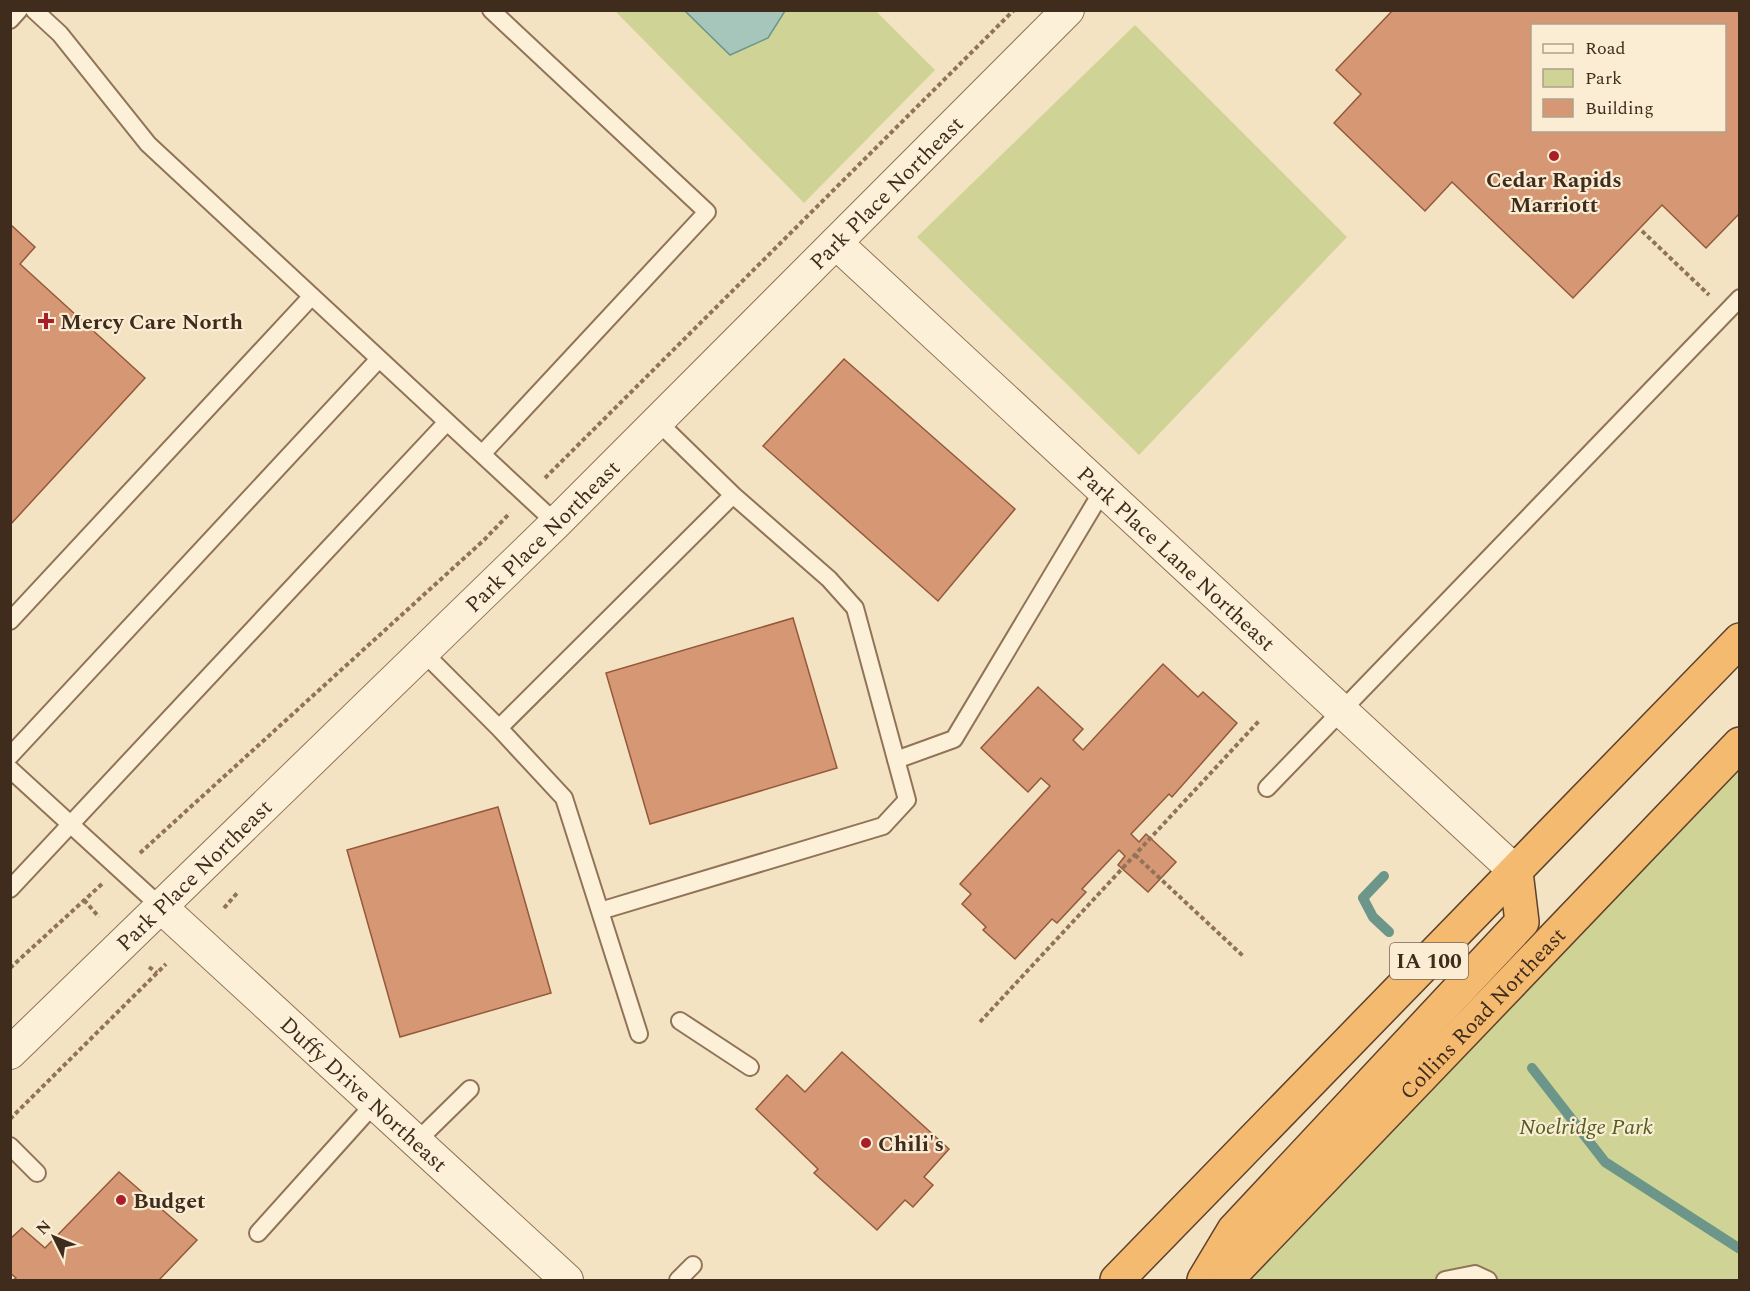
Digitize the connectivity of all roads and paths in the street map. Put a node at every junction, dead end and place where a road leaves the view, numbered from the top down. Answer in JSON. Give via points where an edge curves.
{"nodes":[{"id":1,"x":19,"y":10,"type":"edge"},
{"id":2,"x":34,"y":10,"type":"edge"},
{"id":3,"x":490,"y":10,"type":"edge"},
{"id":4,"x":1068,"y":10,"type":"edge"},
{"id":5,"x":10,"y":20,"type":"edge"},
{"id":6,"x":1642,"y":231,"type":"dead end"},
{"id":7,"x":836,"y":243,"type":"junction"},
{"id":8,"x":312,"y":296,"type":"junction"},
{"id":9,"x":1740,"y":298,"type":"edge"},
{"id":10,"x":1727,"y":311,"type":"junction"},
{"id":11,"x":379,"y":359,"type":"junction"},
{"id":12,"x":657,"y":421,"type":"junction"},
{"id":13,"x":447,"y":422,"type":"junction"},
{"id":14,"x":482,"y":454,"type":"junction"},
{"id":15,"x":1103,"y":490,"type":"junction"},
{"id":16,"x":733,"y":495,"type":"junction"},
{"id":17,"x":556,"y":523,"type":"junction"},
{"id":18,"x":10,"y":621,"type":"edge"},
{"id":19,"x":1740,"y":640,"type":"edge"},
{"id":20,"x":423,"y":652,"type":"junction"},
{"id":21,"x":1340,"y":709,"type":"junction"},
{"id":22,"x":1259,"y":721,"type":"dead end"},
{"id":23,"x":499,"y":728,"type":"junction"},
{"id":24,"x":1740,"y":744,"type":"edge"},
{"id":25,"x":10,"y":756,"type":"edge"},
{"id":26,"x":896,"y":760,"type":"junction"},
{"id":27,"x":10,"y":769,"type":"edge"},
{"id":28,"x":1267,"y":788,"type":"dead end"},
{"id":29,"x":70,"y":824,"type":"junction"},
{"id":30,"x":1135,"y":855,"type":"junction"},
{"id":31,"x":1516,"y":872,"type":"junction"},
{"id":32,"x":10,"y":889,"type":"edge"},
{"id":33,"x":238,"y":892,"type":"dead end"},
{"id":34,"x":84,"y":900,"type":"dead end"},
{"id":35,"x":161,"y":907,"type":"junction"},
{"id":36,"x":224,"y":908,"type":"dead end"},
{"id":37,"x":600,"y":911,"type":"junction"},
{"id":38,"x":99,"y":917,"type":"dead end"},
{"id":39,"x":1243,"y":956,"type":"dead end"},
{"id":40,"x":166,"y":964,"type":"dead end"},
{"id":41,"x":149,"y":967,"type":"dead end"},
{"id":42,"x":157,"y":973,"type":"junction"},
{"id":43,"x":680,"y":1021,"type":"dead end"},
{"id":44,"x":980,"y":1022,"type":"dead end"},
{"id":45,"x":639,"y":1034,"type":"dead end"},
{"id":46,"x":10,"y":1053,"type":"edge"},
{"id":47,"x":750,"y":1067,"type":"dead end"},
{"id":48,"x":470,"y":1089,"type":"dead end"},
{"id":49,"x":374,"y":1104,"type":"junction"},
{"id":50,"x":10,"y":1119,"type":"edge"},
{"id":51,"x":416,"y":1142,"type":"junction"},
{"id":52,"x":10,"y":1146,"type":"edge"},
{"id":53,"x":37,"y":1173,"type":"dead end"},
{"id":54,"x":258,"y":1233,"type":"dead end"},
{"id":55,"x":693,"y":1265,"type":"dead end"},
{"id":56,"x":567,"y":1281,"type":"edge"},
{"id":57,"x":678,"y":1281,"type":"edge"},
{"id":58,"x":1117,"y":1281,"type":"edge"},
{"id":59,"x":1204,"y":1281,"type":"edge"},
{"id":60,"x":1226,"y":1281,"type":"edge"},
{"id":61,"x":1445,"y":1281,"type":"edge"},
{"id":62,"x":1488,"y":1281,"type":"edge"}],
"edges":[{"from":1,"to":5,"type":"lane"},
{"from":2,"to":8,"type":"lane","via":[[60,34],[148,144]]},
{"from":3,"to":14,"type":"lane","via":[[707,212]]},
{"from":4,"to":7,"type":"street","name":"Park Place Northeast"},
{"from":6,"to":10,"type":"path"},
{"from":7,"to":12,"type":"street","name":"Park Place Northeast"},
{"from":7,"to":15,"type":"street","name":"Park Place Lane Northeast"},
{"from":8,"to":11,"type":"lane"},
{"from":8,"to":18,"type":"lane"},
{"from":9,"to":10,"type":"lane"},
{"from":10,"to":21,"type":"lane"},
{"from":11,"to":13,"type":"lane"},
{"from":11,"to":25,"type":"lane"},
{"from":12,"to":16,"type":"lane"},
{"from":12,"to":17,"type":"street","name":"Park Place Northeast"},
{"from":13,"to":14,"type":"lane"},
{"from":13,"to":29,"type":"lane"},
{"from":14,"to":17,"type":"lane"},
{"from":15,"to":21,"type":"street","name":"Park Place Lane Northeast"},
{"from":15,"to":26,"type":"lane","via":[[954,739]]},
{"from":16,"to":23,"type":"lane"},
{"from":16,"to":26,"type":"lane","via":[[829,579],[855,608]]},
{"from":17,"to":20,"type":"street","name":"Park Place Northeast"},
{"from":19,"to":31,"type":"highway","number":"IA 100"},
{"from":20,"to":23,"type":"lane"},
{"from":20,"to":35,"type":"street","name":"Park Place Northeast"},
{"from":21,"to":28,"type":"lane"},
{"from":21,"to":31,"type":"street","name":"Park Place Lane Northeast"},
{"from":22,"to":30,"type":"path"},
{"from":23,"to":37,"type":"lane","via":[[564,798]]},
{"from":24,"to":60,"type":"highway","name":"Collins Road Northeast","number":"IA 100"},
{"from":26,"to":37,"type":"lane","via":[[907,800],[883,825]]},
{"from":27,"to":29,"type":"lane"},
{"from":29,"to":32,"type":"lane"},
{"from":29,"to":35,"type":"lane"},
{"from":30,"to":39,"type":"path"},
{"from":30,"to":44,"type":"path"},
{"from":31,"to":58,"type":"highway","number":"IA 100"},
{"from":31,"to":59,"type":"highway","name":"Collins Road Northeast","via":[[1522,922],[1234,1230]]},
{"from":33,"to":36,"type":"path"},
{"from":34,"to":38,"type":"path"},
{"from":35,"to":46,"type":"street","name":"Park Place Northeast"},
{"from":35,"to":49,"type":"street","name":"Duffy Drive Northeast"},
{"from":37,"to":45,"type":"lane"},
{"from":40,"to":42,"type":"path"},
{"from":41,"to":42,"type":"path"},
{"from":42,"to":50,"type":"path"},
{"from":43,"to":47,"type":"lane"},
{"from":48,"to":51,"type":"lane"},
{"from":49,"to":51,"type":"street","name":"Duffy Drive Northeast"},
{"from":49,"to":54,"type":"lane"},
{"from":51,"to":56,"type":"street","name":"Duffy Drive Northeast"},
{"from":52,"to":53,"type":"lane"},
{"from":55,"to":57,"type":"lane"},
{"from":61,"to":62,"type":"lane","via":[[1475,1274]]}]}
